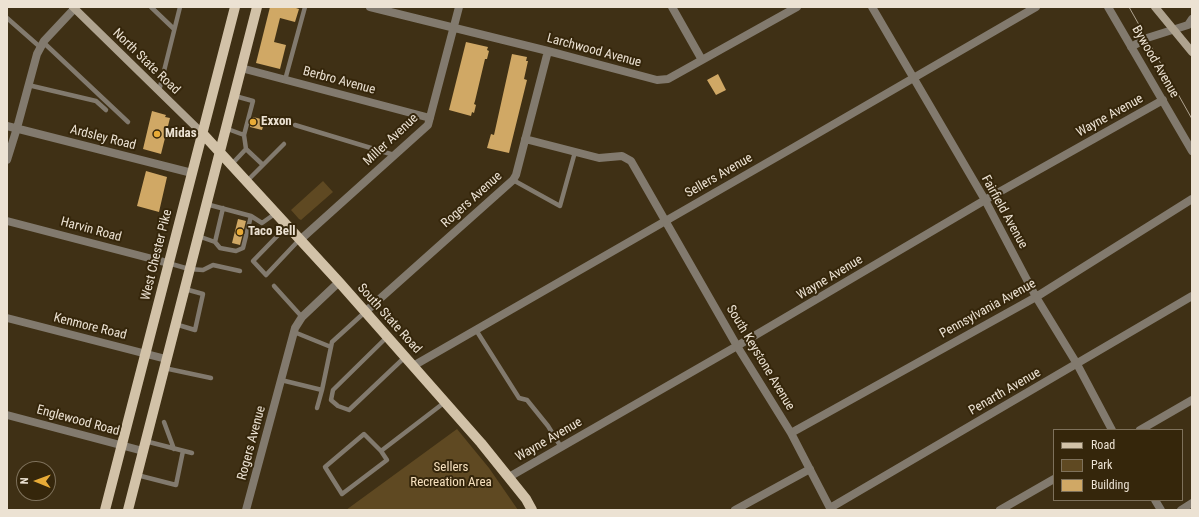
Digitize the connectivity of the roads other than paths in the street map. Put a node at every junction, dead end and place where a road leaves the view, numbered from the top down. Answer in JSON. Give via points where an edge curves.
{"nodes":[{"id":1,"x":151,"y":7,"type":"edge"},
{"id":2,"x":180,"y":7,"type":"edge"},
{"id":3,"x":235,"y":7,"type":"edge"},
{"id":4,"x":257,"y":7,"type":"edge"},
{"id":5,"x":305,"y":7,"type":"edge"},
{"id":6,"x":370,"y":7,"type":"edge"},
{"id":7,"x":459,"y":7,"type":"edge"},
{"id":8,"x":672,"y":7,"type":"edge"},
{"id":9,"x":797,"y":7,"type":"edge"},
{"id":10,"x":872,"y":7,"type":"edge"},
{"id":11,"x":1036,"y":7,"type":"edge"},
{"id":12,"x":1108,"y":7,"type":"edge"},
{"id":13,"x":1155,"y":7,"type":"edge"},
{"id":14,"x":74,"y":8,"type":"edge"},
{"id":15,"x":7,"y":18,"type":"edge"},
{"id":16,"x":1192,"y":19,"type":"edge"},
{"id":17,"x":454,"y":28,"type":"junction"},
{"id":18,"x":174,"y":29,"type":"junction"},
{"id":19,"x":1175,"y":30,"type":"junction"},
{"id":20,"x":42,"y":45,"type":"junction"},
{"id":21,"x":1132,"y":47,"type":"junction"},
{"id":22,"x":548,"y":51,"type":"junction"},
{"id":23,"x":1192,"y":52,"type":"edge"},
{"id":24,"x":702,"y":60,"type":"junction"},
{"id":25,"x":241,"y":68,"type":"junction"},
{"id":26,"x":914,"y":78,"type":"junction"},
{"id":27,"x":285,"y":80,"type":"junction"},
{"id":28,"x":28,"y":85,"type":"junction"},
{"id":29,"x":158,"y":91,"type":"junction"},
{"id":30,"x":234,"y":96,"type":"junction"},
{"id":31,"x":1163,"y":100,"type":"junction"},
{"id":32,"x":106,"y":110,"type":"dead end"},
{"id":33,"x":430,"y":118,"type":"junction"},
{"id":34,"x":128,"y":122,"type":"dead end"},
{"id":35,"x":294,"y":125,"type":"dead end"},
{"id":36,"x":7,"y":126,"type":"edge"},
{"id":37,"x":17,"y":128,"type":"junction"},
{"id":38,"x":226,"y":128,"type":"junction"},
{"id":39,"x":203,"y":134,"type":"junction"},
{"id":40,"x":244,"y":135,"type":"junction"},
{"id":41,"x":525,"y":139,"type":"junction"},
{"id":42,"x":284,"y":144,"type":"dead end"},
{"id":43,"x":246,"y":149,"type":"junction"},
{"id":44,"x":1192,"y":151,"type":"edge"},
{"id":45,"x":219,"y":152,"type":"junction"},
{"id":46,"x":575,"y":152,"type":"junction"},
{"id":47,"x":394,"y":155,"type":"junction"},
{"id":48,"x":7,"y":160,"type":"edge"},
{"id":49,"x":231,"y":165,"type":"junction"},
{"id":50,"x":263,"y":165,"type":"junction"},
{"id":51,"x":192,"y":172,"type":"junction"},
{"id":52,"x":513,"y":180,"type":"junction"},
{"id":53,"x":247,"y":181,"type":"junction"},
{"id":54,"x":1192,"y":199,"type":"edge"},
{"id":55,"x":985,"y":200,"type":"junction"},
{"id":56,"x":206,"y":204,"type":"junction"},
{"id":57,"x":224,"y":208,"type":"junction"},
{"id":58,"x":276,"y":213,"type":"junction"},
{"id":59,"x":251,"y":216,"type":"junction"},
{"id":60,"x":666,"y":220,"type":"junction"},
{"id":61,"x":7,"y":221,"type":"edge"},
{"id":62,"x":287,"y":226,"type":"junction"},
{"id":63,"x":198,"y":236,"type":"junction"},
{"id":64,"x":300,"y":240,"type":"junction"},
{"id":65,"x":215,"y":242,"type":"junction"},
{"id":66,"x":168,"y":263,"type":"junction"},
{"id":67,"x":189,"y":268,"type":"junction"},
{"id":68,"x":240,"y":271,"type":"dead end"},
{"id":69,"x":339,"y":282,"type":"junction"},
{"id":70,"x":274,"y":286,"type":"dead end"},
{"id":71,"x":184,"y":289,"type":"junction"},
{"id":72,"x":1192,"y":296,"type":"edge"},
{"id":73,"x":1036,"y":297,"type":"junction"},
{"id":74,"x":365,"y":312,"type":"junction"},
{"id":75,"x":302,"y":317,"type":"junction"},
{"id":76,"x":7,"y":318,"type":"edge"},
{"id":77,"x":175,"y":324,"type":"junction"},
{"id":78,"x":476,"y":330,"type":"junction"},
{"id":79,"x":294,"y":332,"type":"junction"},
{"id":80,"x":388,"y":337,"type":"junction"},
{"id":81,"x":737,"y":346,"type":"junction"},
{"id":82,"x":331,"y":347,"type":"junction"},
{"id":83,"x":145,"y":354,"type":"junction"},
{"id":84,"x":405,"y":357,"type":"junction"},
{"id":85,"x":165,"y":363,"type":"junction"},
{"id":86,"x":1077,"y":364,"type":"junction"},
{"id":87,"x":414,"y":366,"type":"junction"},
{"id":88,"x":211,"y":378,"type":"dead end"},
{"id":89,"x":281,"y":380,"type":"junction"},
{"id":90,"x":322,"y":390,"type":"junction"},
{"id":91,"x":1192,"y":400,"type":"edge"},
{"id":92,"x":446,"y":402,"type":"junction"},
{"id":93,"x":317,"y":408,"type":"dead end"},
{"id":94,"x":7,"y":415,"type":"edge"},
{"id":95,"x":164,"y":422,"type":"dead end"},
{"id":96,"x":1111,"y":429,"type":"edge"},
{"id":97,"x":1142,"y":429,"type":"edge"},
{"id":98,"x":791,"y":433,"type":"junction"},
{"id":99,"x":122,"y":445,"type":"junction"},
{"id":100,"x":144,"y":446,"type":"junction"},
{"id":101,"x":561,"y":447,"type":"junction"},
{"id":102,"x":174,"y":448,"type":"junction"},
{"id":103,"x":183,"y":451,"type":"junction"},
{"id":104,"x":381,"y":451,"type":"junction"},
{"id":105,"x":192,"y":453,"type":"dead end"},
{"id":106,"x":810,"y":469,"type":"junction"},
{"id":107,"x":137,"y":475,"type":"junction"},
{"id":108,"x":509,"y":477,"type":"junction"},
{"id":109,"x":1053,"y":480,"type":"edge"},
{"id":110,"x":1156,"y":501,"type":"edge"},
{"id":111,"x":1192,"y":503,"type":"edge"},
{"id":112,"x":831,"y":509,"type":"edge"},
{"id":113,"x":105,"y":510,"type":"edge"},
{"id":114,"x":128,"y":510,"type":"edge"},
{"id":115,"x":246,"y":510,"type":"edge"},
{"id":116,"x":532,"y":510,"type":"edge"},
{"id":117,"x":735,"y":510,"type":"edge"},
{"id":118,"x":1000,"y":510,"type":"edge"},
{"id":119,"x":1161,"y":510,"type":"edge"},
{"id":120,"x":1181,"y":510,"type":"edge"}],
"edges":[{"from":1,"to":18,"type":"lane"},
{"from":2,"to":18,"type":"lane"},
{"from":3,"to":39,"type":"main road","name":"West Chester Pike"},
{"from":4,"to":25,"type":"main road"},
{"from":5,"to":27,"type":"lane"},
{"from":6,"to":17,"type":"street","name":"Larchwood Avenue"},
{"from":7,"to":17,"type":"street","name":"Miller Avenue"},
{"from":8,"to":24,"type":"street"},
{"from":9,"to":24,"type":"street","name":"Larchwood Avenue"},
{"from":10,"to":26,"type":"street","name":"Fairfield Avenue"},
{"from":11,"to":26,"type":"street","name":"Sellers Avenue"},
{"from":12,"to":21,"type":"street","name":"Bywood Avenue"},
{"from":13,"to":19,"type":"main road"},
{"from":14,"to":20,"type":"street"},
{"from":14,"to":29,"type":"main road","name":"North State Road"},
{"from":15,"to":20,"type":"lane"},
{"from":16,"to":19,"type":"street","via":[[1188,25]]},
{"from":17,"to":22,"type":"street","name":"Larchwood Avenue"},
{"from":17,"to":33,"type":"street","name":"Miller Avenue"},
{"from":18,"to":29,"type":"lane"},
{"from":19,"to":21,"type":"street","via":[[1147,38]]},
{"from":19,"to":23,"type":"main road"},
{"from":20,"to":28,"type":"street"},
{"from":20,"to":34,"type":"lane"},
{"from":21,"to":31,"type":"street","name":"Bywood Avenue"},
{"from":22,"to":24,"type":"street","name":"Larchwood Avenue","via":[[657,80],[668,80]]},
{"from":22,"to":41,"type":"street","name":"Rogers Avenue"},
{"from":25,"to":27,"type":"street","name":"Berbro Avenue"},
{"from":25,"to":30,"type":"main road"},
{"from":26,"to":55,"type":"street","name":"Fairfield Avenue"},
{"from":26,"to":60,"type":"street","name":"Sellers Avenue"},
{"from":27,"to":33,"type":"street","name":"Berbro Avenue"},
{"from":28,"to":32,"type":"lane","via":[[96,101]]},
{"from":28,"to":37,"type":"street"},
{"from":29,"to":39,"type":"main road","name":"North State Road"},
{"from":30,"to":38,"type":"main road"},
{"from":30,"to":40,"type":"lane","via":[[253,102]]},
{"from":31,"to":44,"type":"street","name":"Bywood Avenue"},
{"from":31,"to":55,"type":"street","name":"Wayne Avenue"},
{"from":33,"to":47,"type":"street","name":"Miller Avenue","via":[[428,125]]},
{"from":35,"to":47,"type":"lane"},
{"from":36,"to":37,"type":"street","name":"Ardsley Road"},
{"from":37,"to":48,"type":"street"},
{"from":37,"to":51,"type":"street","name":"Ardsley Road"},
{"from":38,"to":40,"type":"lane"},
{"from":38,"to":45,"type":"main road"},
{"from":39,"to":45,"type":"main road","name":"South State Road"},
{"from":39,"to":51,"type":"main road","name":"West Chester Pike"},
{"from":40,"to":43,"type":"lane"},
{"from":41,"to":46,"type":"street"},
{"from":41,"to":52,"type":"street","name":"Rogers Avenue"},
{"from":42,"to":50,"type":"lane"},
{"from":43,"to":49,"type":"lane"},
{"from":43,"to":50,"type":"lane"},
{"from":45,"to":49,"type":"main road","name":"South State Road"},
{"from":45,"to":56,"type":"main road"},
{"from":46,"to":52,"type":"lane","via":[[560,206]]},
{"from":46,"to":60,"type":"street","via":[[599,158],[622,156],[629,159]]},
{"from":47,"to":64,"type":"street","name":"Miller Avenue"},
{"from":49,"to":53,"type":"main road","name":"South State Road"},
{"from":50,"to":53,"type":"lane"},
{"from":51,"to":66,"type":"main road","name":"West Chester Pike"},
{"from":52,"to":74,"type":"street","name":"Rogers Avenue"},
{"from":53,"to":58,"type":"main road","name":"South State Road"},
{"from":54,"to":73,"type":"street","name":"Pennsylvania Avenue"},
{"from":55,"to":73,"type":"street","name":"Fairfield Avenue"},
{"from":55,"to":81,"type":"street","name":"Wayne Avenue"},
{"from":56,"to":57,"type":"lane"},
{"from":56,"to":63,"type":"main road"},
{"from":57,"to":59,"type":"lane"},
{"from":57,"to":65,"type":"lane"},
{"from":58,"to":59,"type":"lane","via":[[262,223]]},
{"from":58,"to":62,"type":"main road","name":"South State Road"},
{"from":59,"to":65,"type":"lane","via":[[243,248],[236,251],[220,248]]},
{"from":60,"to":78,"type":"street","name":"Sellers Avenue"},
{"from":60,"to":81,"type":"street","name":"South Keystone Avenue"},
{"from":61,"to":66,"type":"street","name":"Harvin Road"},
{"from":62,"to":64,"type":"main road","name":"South State Road"},
{"from":62,"to":64,"type":"lane","via":[[253,261],[266,275]]},
{"from":63,"to":65,"type":"lane"},
{"from":63,"to":67,"type":"main road"},
{"from":64,"to":69,"type":"main road","name":"South State Road"},
{"from":66,"to":67,"type":"lane"},
{"from":66,"to":83,"type":"main road","name":"West Chester Pike"},
{"from":67,"to":68,"type":"lane","via":[[203,270],[213,265]]},
{"from":67,"to":71,"type":"main road"},
{"from":69,"to":74,"type":"main road","name":"South State Road"},
{"from":69,"to":75,"type":"street","name":"Rogers Avenue"},
{"from":70,"to":75,"type":"lane"},
{"from":71,"to":77,"type":"main road"},
{"from":71,"to":77,"type":"lane","via":[[203,294],[195,330]]},
{"from":72,"to":86,"type":"street","name":"Penarth Avenue"},
{"from":73,"to":86,"type":"street","name":"Fairfield Avenue"},
{"from":73,"to":98,"type":"street","name":"Pennsylvania Avenue"},
{"from":74,"to":80,"type":"main road","name":"South State Road"},
{"from":74,"to":82,"type":"lane","via":[[332,342]]},
{"from":75,"to":79,"type":"street","name":"Rogers Avenue"},
{"from":76,"to":83,"type":"street","name":"Kenmore Road"},
{"from":77,"to":85,"type":"main road"},
{"from":78,"to":87,"type":"street","name":"Sellers Avenue"},
{"from":78,"to":101,"type":"lane","via":[[519,398],[526,400],[548,426]]},
{"from":79,"to":82,"type":"lane"},
{"from":79,"to":89,"type":"street","name":"Rogers Avenue"},
{"from":80,"to":84,"type":"main road","name":"South State Road"},
{"from":80,"to":84,"type":"lane","via":[[333,390],[331,400],[349,410]]},
{"from":81,"to":98,"type":"street","name":"South Keystone Avenue"},
{"from":81,"to":101,"type":"street","name":"Wayne Avenue"},
{"from":82,"to":90,"type":"lane"},
{"from":83,"to":85,"type":"street","name":"Kenmore Road"},
{"from":83,"to":99,"type":"main road","name":"West Chester Pike"},
{"from":84,"to":87,"type":"main road","name":"South State Road"},
{"from":85,"to":88,"type":"lane"},
{"from":85,"to":100,"type":"main road"},
{"from":86,"to":96,"type":"street","name":"Fairfield Avenue"},
{"from":86,"to":112,"type":"street","name":"Penarth Avenue"},
{"from":87,"to":92,"type":"main road","name":"South State Road"},
{"from":89,"to":90,"type":"lane"},
{"from":89,"to":115,"type":"street","name":"Rogers Avenue"},
{"from":90,"to":93,"type":"lane"},
{"from":91,"to":97,"type":"street"},
{"from":92,"to":104,"type":"lane"},
{"from":92,"to":108,"type":"main road","name":"South State Road"},
{"from":94,"to":99,"type":"street","name":"Englewood Road"},
{"from":95,"to":102,"type":"lane"},
{"from":98,"to":106,"type":"street","name":"South Keystone Avenue"},
{"from":99,"to":100,"type":"street","name":"Englewood Road"},
{"from":99,"to":113,"type":"main road","name":"West Chester Pike"},
{"from":100,"to":102,"type":"lane"},
{"from":100,"to":107,"type":"main road"},
{"from":101,"to":108,"type":"street","name":"Wayne Avenue"},
{"from":102,"to":103,"type":"lane"},
{"from":103,"to":105,"type":"lane"},
{"from":103,"to":107,"type":"lane","via":[[176,485]]},
{"from":104,"to":104,"type":"lane","via":[[387,460],[342,494],[325,467],[364,434]]},
{"from":106,"to":112,"type":"street","name":"South Keystone Avenue"},
{"from":106,"to":117,"type":"street"},
{"from":107,"to":114,"type":"main road"},
{"from":108,"to":116,"type":"main road","name":"South State Road"},
{"from":109,"to":118,"type":"street"},
{"from":110,"to":119,"type":"street"},
{"from":111,"to":120,"type":"street"}]}
